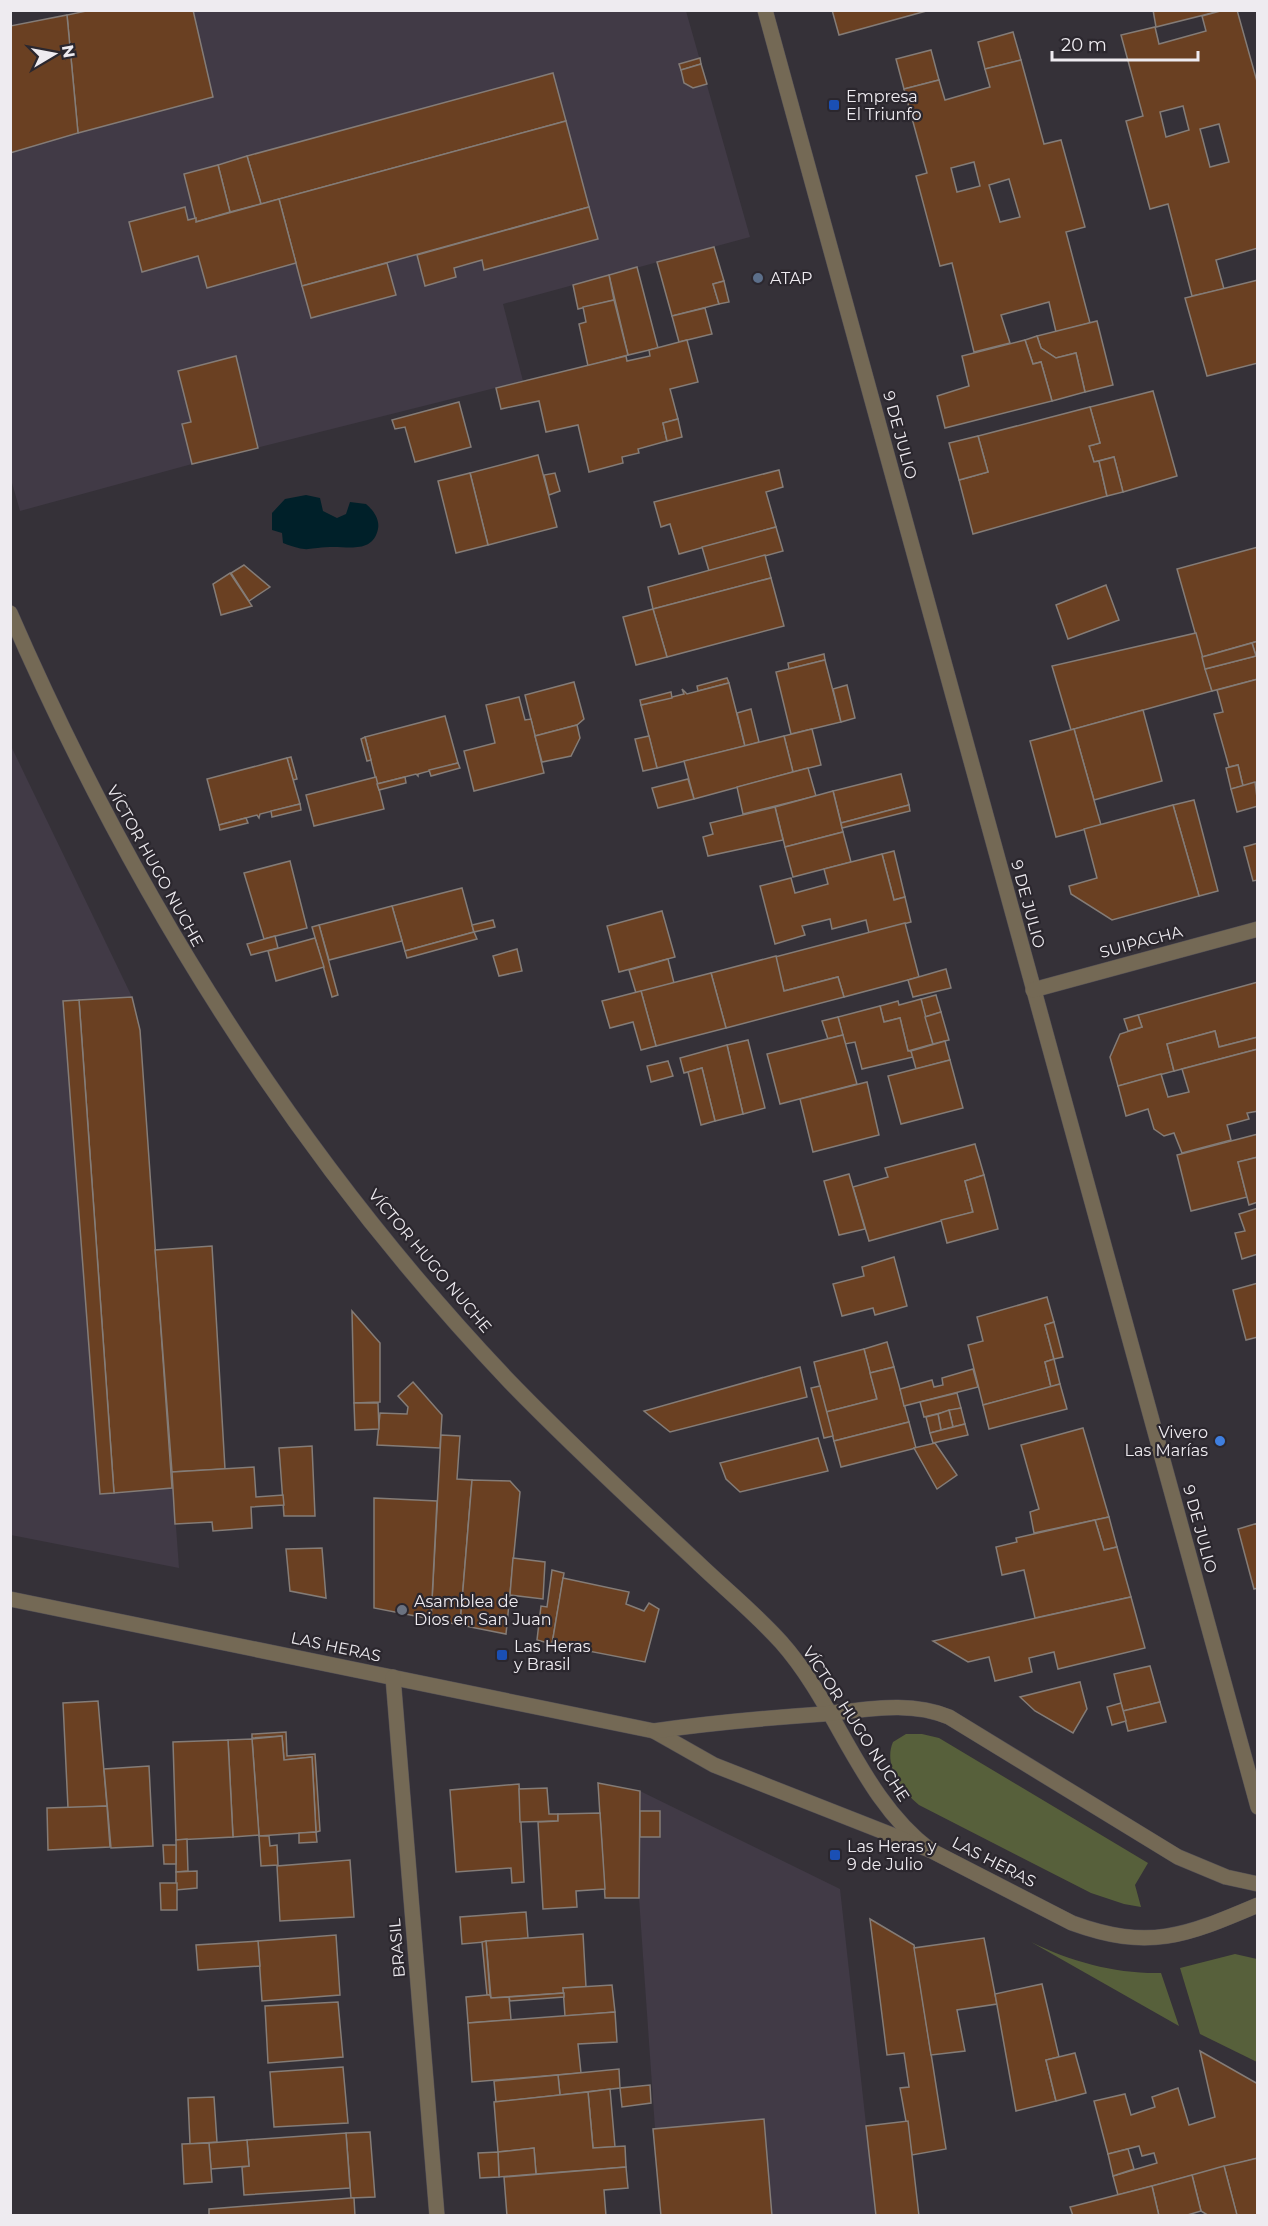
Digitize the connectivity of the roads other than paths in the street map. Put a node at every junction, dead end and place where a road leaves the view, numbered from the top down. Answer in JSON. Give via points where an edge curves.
{"nodes":[{"id":1,"x":765,"y":10,"type":"edge"},
{"id":2,"x":10,"y":613,"type":"edge"},
{"id":3,"x":1257,"y":929,"type":"edge"},
{"id":4,"x":1033,"y":990,"type":"junction"},
{"id":5,"x":10,"y":1599,"type":"edge"},
{"id":6,"x":393,"y":1677,"type":"junction"},
{"id":7,"x":829,"y":1713,"type":"junction"},
{"id":8,"x":654,"y":1731,"type":"junction"},
{"id":9,"x":1257,"y":1807,"type":"edge"},
{"id":10,"x":930,"y":1850,"type":"junction"},
{"id":11,"x":1257,"y":1884,"type":"edge"},
{"id":12,"x":1257,"y":1905,"type":"edge"},
{"id":13,"x":437,"y":2216,"type":"edge"}],
"edges":[{"from":1,"to":4,"type":"street","name":"9 DE JULIO"},
{"from":2,"to":7,"type":"street","name":"VÍCTOR HUGO NUCHE","via":[[86,778],[141,880],[193,970],[309,1142],[470,1338],[581,1455],[770,1630],[799,1665]]},
{"from":3,"to":4,"type":"street","name":"SUIPACHA"},
{"from":4,"to":9,"type":"street","name":"9 DE JULIO"},
{"from":5,"to":6,"type":"street","name":"LAS HERAS"},
{"from":6,"to":8,"type":"street","name":"LAS HERAS"},
{"from":6,"to":13,"type":"street","name":"BRASIL"},
{"from":7,"to":8,"type":"street","name":"LAS HERAS"},
{"from":7,"to":10,"type":"street","name":"VÍCTOR HUGO NUCHE","via":[[883,1804],[905,1830]]},
{"from":7,"to":11,"type":"street","name":"LAS HERAS","via":[[898,1707],[934,1710],[1178,1857],[1226,1877]]},
{"from":8,"to":10,"type":"street","name":"LAS HERAS","via":[[714,1765]]},
{"from":10,"to":12,"type":"street","name":"LAS HERAS","via":[[1072,1923],[1131,1939],[1151,1940],[1209,1926]]}]}
